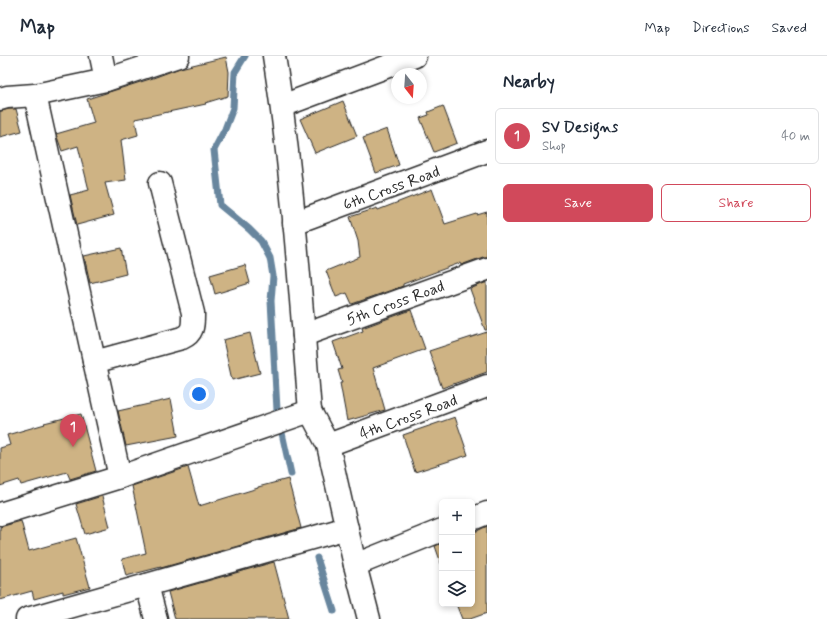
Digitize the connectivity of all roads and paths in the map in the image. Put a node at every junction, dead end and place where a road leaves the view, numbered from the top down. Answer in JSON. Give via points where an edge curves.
{"nodes":[{"id":1,"x":101,"y":56,"type":"edge"},
{"id":2,"x":178,"y":56,"type":"edge"},
{"id":3,"x":274,"y":56,"type":"edge"},
{"id":4,"x":415,"y":56,"type":"edge"},
{"id":5,"x":106,"y":80,"type":"junction"},
{"id":6,"x":35,"y":95,"type":"junction"},
{"id":7,"x":0,"y":99,"type":"edge"},
{"id":8,"x":282,"y":106,"type":"junction"},
{"id":9,"x":487,"y":151,"type":"edge"},
{"id":10,"x":160,"y":183,"type":"dead end"},
{"id":11,"x":294,"y":223,"type":"junction"},
{"id":12,"x":487,"y":269,"type":"edge"},
{"id":13,"x":304,"y":335,"type":"junction"},
{"id":14,"x":94,"y":362,"type":"junction"},
{"id":15,"x":487,"y":386,"type":"edge"},
{"id":16,"x":310,"y":411,"type":"junction"},
{"id":17,"x":328,"y":445,"type":"junction"},
{"id":18,"x":120,"y":477,"type":"junction"},
{"id":19,"x":487,"y":513,"type":"edge"},
{"id":20,"x":0,"y":514,"type":"edge"},
{"id":21,"x":475,"y":518,"type":"edge"},
{"id":22,"x":347,"y":528,"type":"junction"},
{"id":23,"x":439,"y":531,"type":"edge"},
{"id":24,"x":355,"y":565,"type":"junction"},
{"id":25,"x":147,"y":585,"type":"junction"},
{"id":26,"x":27,"y":619,"type":"edge"},
{"id":27,"x":156,"y":619,"type":"edge"},
{"id":28,"x":370,"y":619,"type":"edge"}],
"edges":[{"from":1,"to":5,"type":"street"},
{"from":2,"to":5,"type":"street"},
{"from":3,"to":8,"type":"street"},
{"from":4,"to":8,"type":"street"},
{"from":5,"to":6,"type":"street"},
{"from":6,"to":7,"type":"street"},
{"from":6,"to":14,"type":"street"},
{"from":8,"to":11,"type":"street"},
{"from":9,"to":11,"type":"street","name":"6th Cross Road"},
{"from":10,"to":14,"type":"street","via":[[193,313],[191,332],[182,338]]},
{"from":11,"to":13,"type":"street"},
{"from":12,"to":13,"type":"street","name":"5th Cross Road"},
{"from":13,"to":16,"type":"street"},
{"from":14,"to":18,"type":"street"},
{"from":15,"to":17,"type":"street","name":"4th Cross Road"},
{"from":16,"to":17,"type":"street"},
{"from":16,"to":18,"type":"street"},
{"from":17,"to":22,"type":"street"},
{"from":18,"to":20,"type":"street"},
{"from":19,"to":21,"type":"street"},
{"from":22,"to":24,"type":"street"},
{"from":22,"to":25,"type":"street"},
{"from":23,"to":24,"type":"street"},
{"from":24,"to":28,"type":"street"},
{"from":25,"to":26,"type":"street"},
{"from":25,"to":27,"type":"street"}]}
